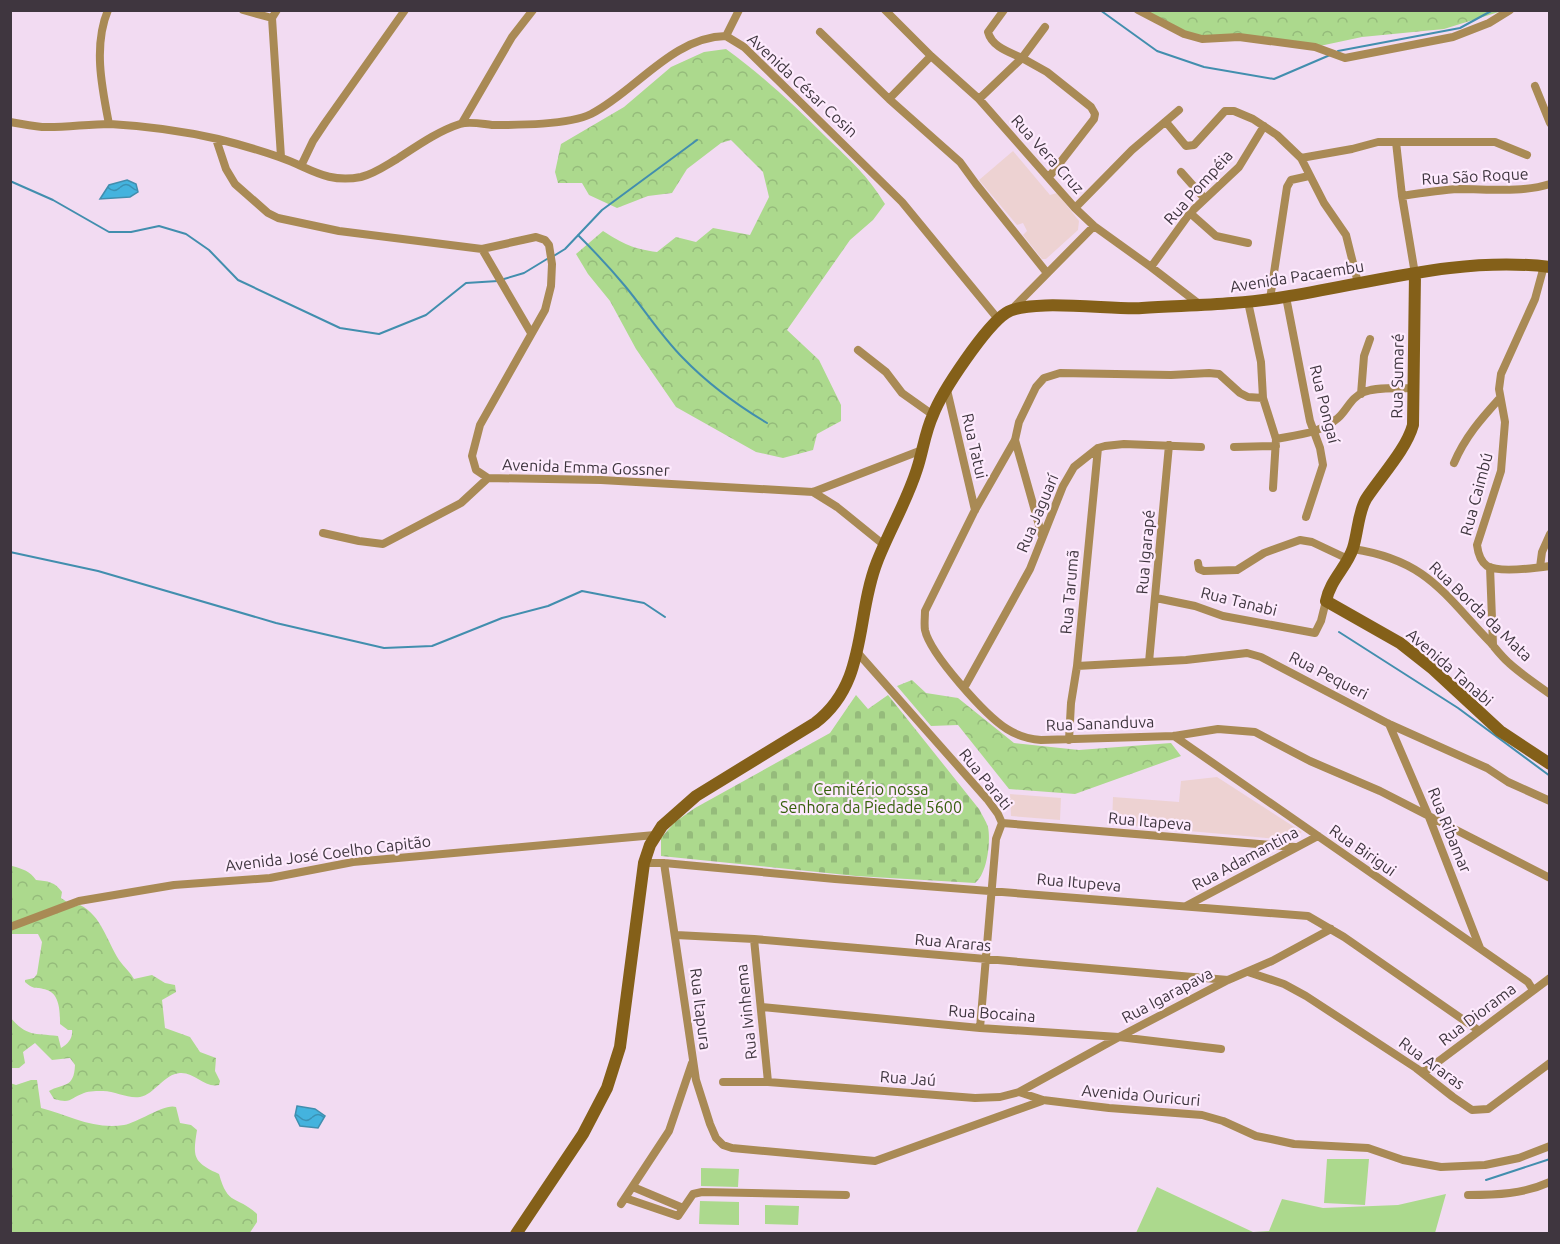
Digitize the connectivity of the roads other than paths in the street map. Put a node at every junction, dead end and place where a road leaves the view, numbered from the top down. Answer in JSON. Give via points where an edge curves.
{"nodes":[{"id":1,"x":108,"y":10,"type":"edge"},
{"id":2,"x":243,"y":10,"type":"edge"},
{"id":3,"x":405,"y":10,"type":"edge"},
{"id":4,"x":533,"y":10,"type":"edge"},
{"id":5,"x":739,"y":10,"type":"edge"},
{"id":6,"x":885,"y":10,"type":"edge"},
{"id":7,"x":1004,"y":10,"type":"edge"},
{"id":8,"x":1138,"y":10,"type":"edge"},
{"id":9,"x":1510,"y":10,"type":"edge"},
{"id":10,"x":274,"y":14,"type":"edge"},
{"id":11,"x":1045,"y":27,"type":"dead end"},
{"id":12,"x":820,"y":32,"type":"dead end"},
{"id":13,"x":726,"y":36,"type":"junction"},
{"id":14,"x":931,"y":56,"type":"junction"},
{"id":15,"x":1022,"y":58,"type":"junction"},
{"id":16,"x":1535,"y":86,"type":"dead end"},
{"id":17,"x":889,"y":99,"type":"junction"},
{"id":18,"x":979,"y":99,"type":"junction"},
{"id":19,"x":1179,"y":110,"type":"dead end"},
{"id":20,"x":10,"y":122,"type":"edge"},
{"id":21,"x":1166,"y":122,"type":"junction"},
{"id":22,"x":462,"y":123,"type":"junction"},
{"id":23,"x":1550,"y":123,"type":"edge"},
{"id":24,"x":109,"y":124,"type":"junction"},
{"id":25,"x":1264,"y":126,"type":"junction"},
{"id":26,"x":216,"y":139,"type":"junction"},
{"id":27,"x":1396,"y":142,"type":"junction"},
{"id":28,"x":1527,"y":154,"type":"dead end"},
{"id":29,"x":281,"y":157,"type":"junction"},
{"id":30,"x":1301,"y":158,"type":"junction"},
{"id":31,"x":301,"y":166,"type":"junction"},
{"id":32,"x":1181,"y":172,"type":"dead end"},
{"id":33,"x":1049,"y":177,"type":"junction"},
{"id":34,"x":1309,"y":177,"type":"junction"},
{"id":35,"x":1550,"y":184,"type":"edge"},
{"id":36,"x":1402,"y":196,"type":"junction"},
{"id":37,"x":1205,"y":199,"type":"junction"},
{"id":38,"x":1076,"y":208,"type":"junction"},
{"id":39,"x":1190,"y":213,"type":"junction"},
{"id":40,"x":1094,"y":226,"type":"junction"},
{"id":41,"x":1248,"y":243,"type":"dead end"},
{"id":42,"x":482,"y":249,"type":"junction"},
{"id":43,"x":1151,"y":267,"type":"junction"},
{"id":44,"x":1547,"y":267,"type":"edge"},
{"id":45,"x":1047,"y":273,"type":"junction"},
{"id":46,"x":1415,"y":274,"type":"junction"},
{"id":47,"x":1358,"y":283,"type":"junction"},
{"id":48,"x":1286,"y":297,"type":"junction"},
{"id":49,"x":1270,"y":299,"type":"junction"},
{"id":50,"x":1248,"y":302,"type":"junction"},
{"id":51,"x":1199,"y":304,"type":"junction"},
{"id":52,"x":1012,"y":310,"type":"junction"},
{"id":53,"x":998,"y":319,"type":"junction"},
{"id":54,"x":531,"y":333,"type":"junction"},
{"id":55,"x":1370,"y":339,"type":"dead end"},
{"id":56,"x":858,"y":350,"type":"dead end"},
{"id":57,"x":1415,"y":388,"type":"junction"},
{"id":58,"x":947,"y":390,"type":"junction"},
{"id":59,"x":1361,"y":394,"type":"junction"},
{"id":60,"x":1263,"y":398,"type":"junction"},
{"id":61,"x":1500,"y":398,"type":"junction"},
{"id":62,"x":933,"y":415,"type":"junction"},
{"id":63,"x":1313,"y":432,"type":"junction"},
{"id":64,"x":1015,"y":440,"type":"junction"},
{"id":65,"x":1276,"y":443,"type":"junction"},
{"id":66,"x":1169,"y":445,"type":"junction"},
{"id":67,"x":1201,"y":447,"type":"dead end"},
{"id":68,"x":1234,"y":447,"type":"dead end"},
{"id":69,"x":1098,"y":448,"type":"junction"},
{"id":70,"x":922,"y":450,"type":"junction"},
{"id":71,"x":1454,"y":463,"type":"dead end"},
{"id":72,"x":488,"y":478,"type":"junction"},
{"id":73,"x":1273,"y":488,"type":"dead end"},
{"id":74,"x":813,"y":492,"type":"junction"},
{"id":75,"x":975,"y":510,"type":"junction"},
{"id":76,"x":1306,"y":517,"type":"dead end"},
{"id":77,"x":323,"y":533,"type":"dead end"},
{"id":78,"x":1550,"y":534,"type":"edge"},
{"id":79,"x":1042,"y":537,"type":"junction"},
{"id":80,"x":884,"y":545,"type":"junction"},
{"id":81,"x":1351,"y":554,"type":"junction"},
{"id":82,"x":1198,"y":563,"type":"dead end"},
{"id":83,"x":1545,"y":566,"type":"edge"},
{"id":84,"x":1490,"y":567,"type":"junction"},
{"id":85,"x":1156,"y":598,"type":"junction"},
{"id":86,"x":1326,"y":601,"type":"junction"},
{"id":87,"x":1315,"y":633,"type":"joint"},
{"id":88,"x":1493,"y":645,"type":"junction"},
{"id":89,"x":857,"y":651,"type":"junction"},
{"id":90,"x":1149,"y":662,"type":"junction"},
{"id":91,"x":1077,"y":666,"type":"junction"},
{"id":92,"x":964,"y":688,"type":"junction"},
{"id":93,"x":1550,"y":694,"type":"edge"},
{"id":94,"x":1389,"y":724,"type":"junction"},
{"id":95,"x":1174,"y":736,"type":"junction"},
{"id":96,"x":1069,"y":740,"type":"junction"},
{"id":97,"x":1550,"y":764,"type":"edge"},
{"id":98,"x":1550,"y":801,"type":"edge"},
{"id":99,"x":1429,"y":817,"type":"junction"},
{"id":100,"x":1002,"y":824,"type":"junction"},
{"id":101,"x":655,"y":835,"type":"junction"},
{"id":102,"x":1318,"y":837,"type":"junction"},
{"id":103,"x":1295,"y":847,"type":"junction"},
{"id":104,"x":664,"y":862,"type":"junction"},
{"id":105,"x":644,"y":863,"type":"junction"},
{"id":106,"x":1550,"y":878,"type":"edge"},
{"id":107,"x":991,"y":891,"type":"junction"},
{"id":108,"x":1186,"y":906,"type":"junction"},
{"id":109,"x":10,"y":927,"type":"edge"},
{"id":110,"x":1331,"y":928,"type":"junction"},
{"id":111,"x":676,"y":934,"type":"junction"},
{"id":112,"x":754,"y":939,"type":"junction"},
{"id":113,"x":1481,"y":949,"type":"junction"},
{"id":114,"x":987,"y":960,"type":"junction"},
{"id":115,"x":1248,"y":972,"type":"junction"},
{"id":116,"x":1550,"y":978,"type":"edge"},
{"id":117,"x":1228,"y":980,"type":"junction"},
{"id":118,"x":1533,"y":990,"type":"junction"},
{"id":119,"x":761,"y":1007,"type":"junction"},
{"id":120,"x":980,"y":1028,"type":"junction"},
{"id":121,"x":1478,"y":1030,"type":"junction"},
{"id":122,"x":1119,"y":1037,"type":"junction"},
{"id":123,"x":1221,"y":1049,"type":"dead end"},
{"id":124,"x":693,"y":1063,"type":"junction"},
{"id":125,"x":1550,"y":1063,"type":"edge"},
{"id":126,"x":1421,"y":1072,"type":"junction"},
{"id":127,"x":723,"y":1082,"type":"dead end"},
{"id":128,"x":768,"y":1082,"type":"junction"},
{"id":129,"x":1019,"y":1092,"type":"junction"},
{"id":130,"x":1043,"y":1100,"type":"junction"},
{"id":131,"x":1550,"y":1146,"type":"edge"},
{"id":132,"x":1550,"y":1182,"type":"edge"},
{"id":133,"x":633,"y":1187,"type":"junction"},
{"id":134,"x":846,"y":1195,"type":"dead end"},
{"id":135,"x":1468,"y":1195,"type":"dead end"},
{"id":136,"x":683,"y":1208,"type":"junction"},
{"id":137,"x":516,"y":1233,"type":"edge"}],
"edges":[{"from":1,"to":24,"type":"street","via":[[100,40]]},
{"from":2,"to":10,"type":"street"},
{"from":3,"to":31,"type":"street","via":[[325,123]]},
{"from":4,"to":22,"type":"street"},
{"from":5,"to":13,"type":"street"},
{"from":6,"to":14,"type":"street","name":"Rua Vera Cruz"},
{"from":7,"to":15,"type":"street","via":[[988,32],[990,39]]},
{"from":8,"to":9,"type":"street","via":[[1202,39],[1250,38],[1315,47],[1345,58],[1453,38]]},
{"from":10,"to":29,"type":"street"},
{"from":11,"to":15,"type":"street"},
{"from":12,"to":17,"type":"street"},
{"from":13,"to":22,"type":"street","name":"Avenida César Cosin","via":[[686,46],[622,96],[589,115],[561,122]]},
{"from":13,"to":53,"type":"street","name":"Avenida César Cosin","via":[[744,47],[896,195]]},
{"from":14,"to":17,"type":"street"},
{"from":14,"to":18,"type":"street","name":"Rua Vera Cruz"},
{"from":15,"to":18,"type":"street"},
{"from":15,"to":33,"type":"street","via":[[1047,72],[1095,114]]},
{"from":16,"to":23,"type":"street"},
{"from":17,"to":45,"type":"street","via":[[960,162]]},
{"from":18,"to":33,"type":"street","name":"Rua Vera Cruz"},
{"from":19,"to":21,"type":"street"},
{"from":20,"to":24,"type":"street","via":[[42,127]]},
{"from":21,"to":25,"type":"street","via":[[1186,146],[1194,145],[1225,111],[1242,114]]},
{"from":21,"to":38,"type":"street","via":[[1132,150]]},
{"from":22,"to":31,"type":"street","name":"Avenida César Cosin","via":[[364,177],[332,179]]},
{"from":24,"to":26,"type":"street"},
{"from":25,"to":30,"type":"street"},
{"from":25,"to":37,"type":"street","name":"Rua Pompéia","via":[[1239,167]]},
{"from":26,"to":29,"type":"street","name":"Avenida César Cosin"},
{"from":26,"to":42,"type":"street","name":"Avenida Emma Gossner","via":[[235,184],[278,218],[339,231]]},
{"from":27,"to":28,"type":"street","via":[[1495,142]]},
{"from":27,"to":30,"type":"street"},
{"from":27,"to":36,"type":"street"},
{"from":29,"to":31,"type":"street","name":"Avenida César Cosin"},
{"from":30,"to":34,"type":"street"},
{"from":32,"to":37,"type":"street"},
{"from":33,"to":38,"type":"street","name":"Rua Vera Cruz"},
{"from":34,"to":47,"type":"street","via":[[1346,235]]},
{"from":34,"to":49,"type":"street","via":[[1291,180],[1287,187]]},
{"from":35,"to":36,"type":"street","name":"Rua São Roque","via":[[1539,188],[1436,191]]},
{"from":36,"to":46,"type":"street"},
{"from":37,"to":39,"type":"street","name":"Rua Pompéia"},
{"from":38,"to":40,"type":"street","name":"Rua Vera Cruz"},
{"from":39,"to":41,"type":"street","via":[[1216,236]]},
{"from":39,"to":43,"type":"street","name":"Rua Pompéia"},
{"from":40,"to":43,"type":"street","name":"Rua Vera Cruz"},
{"from":40,"to":45,"type":"street"},
{"from":42,"to":54,"type":"street"},
{"from":42,"to":54,"type":"street","name":"Avenida Emma Gossner","via":[[536,237],[549,246],[551,286],[545,310]]},
{"from":43,"to":51,"type":"street","name":"Rua Vera Cruz"},
{"from":44,"to":46,"type":"main road","name":"Avenida Pacaembu","via":[[1456,266]]},
{"from":44,"to":61,"type":"street","name":"Rua Caimbú","via":[[1501,374]]},
{"from":45,"to":52,"type":"street"},
{"from":46,"to":47,"type":"main road","name":"Avenida Pacaembu"},
{"from":46,"to":57,"type":"main road","name":"Rua Sumaré"},
{"from":47,"to":48,"type":"main road","name":"Avenida Pacaembu"},
{"from":48,"to":49,"type":"main road","name":"Avenida Pacaembu"},
{"from":48,"to":63,"type":"street","name":"Rua Pongaí"},
{"from":49,"to":50,"type":"main road","name":"Avenida Pacaembu"},
{"from":50,"to":51,"type":"main road","name":"Avenida Pacaembu"},
{"from":50,"to":60,"type":"street","via":[[1261,362]]},
{"from":51,"to":52,"type":"main road","name":"Avenida Pacaembu","via":[[1138,308],[1031,306]]},
{"from":52,"to":53,"type":"main road"},
{"from":53,"to":58,"type":"main road"},
{"from":54,"to":72,"type":"street","name":"Avenida Emma Gossner","via":[[480,425],[472,456],[476,470]]},
{"from":55,"to":59,"type":"street","via":[[1364,356]]},
{"from":56,"to":62,"type":"street","via":[[886,372],[902,393]]},
{"from":57,"to":59,"type":"street"},
{"from":57,"to":81,"type":"main road","name":"Rua Sumaré","via":[[1410,439],[1365,502]]},
{"from":58,"to":62,"type":"main road"},
{"from":58,"to":75,"type":"street","name":"Rua Tatui"},
{"from":59,"to":63,"type":"street","via":[[1334,421]]},
{"from":60,"to":64,"type":"street","name":"Rua Sananduva","via":[[1240,393],[1219,374],[1060,373],[1044,378],[1036,387]]},
{"from":60,"to":65,"type":"street"},
{"from":61,"to":71,"type":"street","via":[[1470,433]]},
{"from":61,"to":84,"type":"street","name":"Rua Caimbú","via":[[1505,422],[1501,471],[1477,545],[1482,561]]},
{"from":62,"to":70,"type":"main road"},
{"from":63,"to":65,"type":"street"},
{"from":63,"to":76,"type":"street","name":"Rua Pongaí","via":[[1323,465]]},
{"from":64,"to":75,"type":"street","name":"Rua Sananduva"},
{"from":64,"to":79,"type":"street"},
{"from":65,"to":68,"type":"street"},
{"from":65,"to":73,"type":"street"},
{"from":66,"to":67,"type":"street"},
{"from":66,"to":69,"type":"street"},
{"from":66,"to":85,"type":"street","name":"Rua Igarapé"},
{"from":69,"to":79,"type":"street","name":"Rua Jaguarí","via":[[1074,467],[1062,486]]},
{"from":69,"to":91,"type":"street","name":"Rua Tarumã"},
{"from":70,"to":74,"type":"street","name":"Avenida Emma Gossner"},
{"from":70,"to":80,"type":"main road"},
{"from":72,"to":74,"type":"street","name":"Avenida Emma Gossner"},
{"from":72,"to":77,"type":"street","via":[[461,503],[383,544]]},
{"from":74,"to":80,"type":"street","name":"Avenida Emma Gossner"},
{"from":75,"to":92,"type":"street","name":"Rua Sananduva","via":[[925,611],[925,630],[931,644]]},
{"from":78,"to":83,"type":"street","via":[[1542,552]]},
{"from":79,"to":92,"type":"street","name":"Rua Jaguarí","via":[[1030,569]]},
{"from":80,"to":89,"type":"main road"},
{"from":81,"to":82,"type":"street","name":"Rua Borda da Mata","via":[[1300,540],[1264,553],[1237,570],[1204,571]]},
{"from":81,"to":86,"type":"main road","name":"Rua Sumaré","via":[[1328,590]]},
{"from":81,"to":88,"type":"street","name":"Rua Borda da Mata","via":[[1387,556],[1427,576]]},
{"from":83,"to":84,"type":"street"},
{"from":84,"to":88,"type":"street"},
{"from":85,"to":87,"type":"street","name":"Rua Tanabi","via":[[1223,616]]},
{"from":85,"to":90,"type":"street","name":"Rua Igarapé"},
{"from":86,"to":87,"type":"street","name":"Rua Sumaré"},
{"from":86,"to":97,"type":"main road","name":"Avenida Tanabi","via":[[1400,643],[1500,731]]},
{"from":88,"to":93,"type":"street","name":"Rua Borda da Mata","via":[[1508,662]]},
{"from":89,"to":100,"type":"street","name":"Rua Parati","via":[[987,799]]},
{"from":89,"to":101,"type":"main road","via":[[853,671],[825,715],[696,796]]},
{"from":90,"to":91,"type":"street","name":"Rua Pequeri"},
{"from":90,"to":94,"type":"street","name":"Rua Pequeri","via":[[1247,653],[1298,675]]},
{"from":91,"to":96,"type":"street","name":"Rua Tarumã"},
{"from":92,"to":96,"type":"street","name":"Rua Sananduva","via":[[1005,728],[1026,739]]},
{"from":94,"to":98,"type":"street","name":"Rua Pequeri"},
{"from":94,"to":99,"type":"street","name":"Rua Ribamar"},
{"from":95,"to":96,"type":"street","name":"Rua Sananduva"},
{"from":95,"to":99,"type":"street","name":"Rua Sananduva","via":[[1218,729],[1255,732]]},
{"from":95,"to":102,"type":"street","name":"Rua Birigui"},
{"from":99,"to":106,"type":"street","name":"Rua Sananduva"},
{"from":99,"to":113,"type":"street","name":"Rua Ribamar"},
{"from":100,"to":103,"type":"street","name":"Rua Itapeva"},
{"from":100,"to":107,"type":"street","name":"Rua Parati","via":[[996,839]]},
{"from":101,"to":105,"type":"main road"},
{"from":101,"to":109,"type":"street","name":"Avenida José Coelho Capitão","via":[[353,862],[270,879],[174,885],[79,901]]},
{"from":102,"to":103,"type":"street","name":"Rua Adamantina"},
{"from":102,"to":113,"type":"street","name":"Rua Birigui"},
{"from":103,"to":108,"type":"street","name":"Rua Adamantina"},
{"from":104,"to":105,"type":"street","name":"Rua Itupeva"},
{"from":104,"to":107,"type":"street","name":"Rua Itupeva"},
{"from":104,"to":111,"type":"street","name":"Rua Itapura"},
{"from":105,"to":137,"type":"main road","via":[[620,1047],[608,1088],[583,1134]]},
{"from":107,"to":108,"type":"street","name":"Rua Itupeva"},
{"from":107,"to":114,"type":"street","name":"Rua Parati"},
{"from":108,"to":110,"type":"street","name":"Rua Itupeva","via":[[1308,916]]},
{"from":110,"to":115,"type":"street","name":"Rua Igarapava"},
{"from":110,"to":121,"type":"street","name":"Rua Itupeva"},
{"from":111,"to":112,"type":"street","name":"Rua Araras"},
{"from":111,"to":124,"type":"street","name":"Rua Itapura"},
{"from":112,"to":114,"type":"street","name":"Rua Araras"},
{"from":112,"to":119,"type":"street","name":"Rua Ivinhema"},
{"from":113,"to":118,"type":"street","name":"Rua Birigui","via":[[1528,982]]},
{"from":114,"to":117,"type":"street","name":"Rua Araras"},
{"from":114,"to":120,"type":"street","name":"Rua Parati"},
{"from":115,"to":117,"type":"street","name":"Rua Igarapava"},
{"from":115,"to":126,"type":"street","name":"Rua Araras","via":[[1306,996]]},
{"from":116,"to":118,"type":"street","name":"Rua Diorama"},
{"from":117,"to":122,"type":"street","name":"Rua Igarapava"},
{"from":118,"to":121,"type":"street","name":"Rua Diorama"},
{"from":119,"to":120,"type":"street","name":"Rua Bocaina"},
{"from":119,"to":128,"type":"street","name":"Rua Ivinhema"},
{"from":120,"to":122,"type":"street","name":"Rua Bocaina"},
{"from":121,"to":126,"type":"street","name":"Rua Diorama"},
{"from":122,"to":123,"type":"street","name":"Rua Bocaina"},
{"from":122,"to":129,"type":"street","name":"Rua Igarapava"},
{"from":124,"to":130,"type":"street","name":"Rua Itapura","via":[[716,1138],[732,1148],[876,1161]]},
{"from":124,"to":133,"type":"street","via":[[669,1131]]},
{"from":125,"to":126,"type":"street","name":"Rua Araras","via":[[1488,1108],[1472,1110]]},
{"from":127,"to":128,"type":"street","name":"Rua Jaú"},
{"from":128,"to":129,"type":"street","name":"Rua Jaú","via":[[975,1098]]},
{"from":129,"to":130,"type":"street","name":"Rua Jaú"},
{"from":130,"to":131,"type":"street","name":"Avenida Ouricuri","via":[[1202,1115],[1282,1142],[1368,1148],[1441,1167],[1485,1165]]},
{"from":132,"to":135,"type":"street","via":[[1509,1194]]},
{"from":133,"to":136,"type":"street"},
{"from":133,"to":136,"type":"street","via":[[623,1201],[678,1216]]},
{"from":134,"to":136,"type":"street","via":[[702,1192],[693,1194]]}]}
